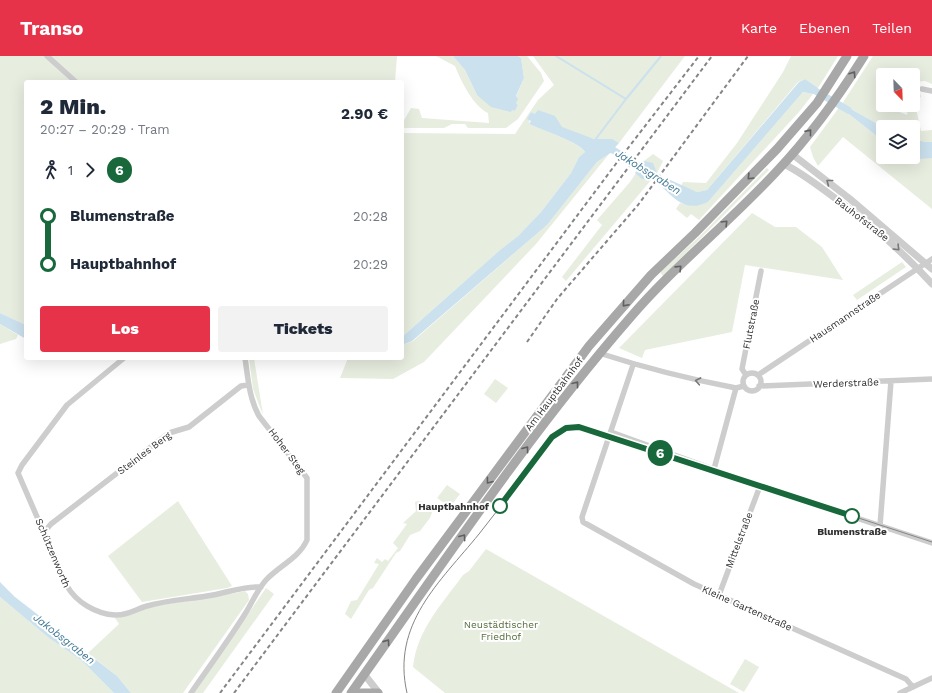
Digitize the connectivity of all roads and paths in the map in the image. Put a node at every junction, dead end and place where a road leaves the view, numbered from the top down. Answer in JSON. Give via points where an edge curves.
{"nodes":[{"id":1,"x":46,"y":56,"type":"edge"},
{"id":2,"x":847,"y":56,"type":"edge"},
{"id":3,"x":864,"y":56,"type":"edge"},
{"id":4,"x":74,"y":80,"type":"edge"},
{"id":5,"x":922,"y":89,"type":"dead end"},
{"id":6,"x":932,"y":91,"type":"edge"},
{"id":7,"x":777,"y":149,"type":"junction"},
{"id":8,"x":792,"y":154,"type":"junction"},
{"id":9,"x":784,"y":164,"type":"junction"},
{"id":10,"x":929,"y":261,"type":"edge"},
{"id":11,"x":918,"y":269,"type":"junction"},
{"id":12,"x":932,"y":269,"type":"edge"},
{"id":13,"x":761,"y":271,"type":"dead end"},
{"id":14,"x":651,"y":275,"type":"junction"},
{"id":15,"x":932,"y":284,"type":"edge"},
{"id":16,"x":661,"y":285,"type":"junction"},
{"id":17,"x":589,"y":346,"type":"junction"},
{"id":18,"x":599,"y":353,"type":"junction"},
{"id":19,"x":122,"y":360,"type":"edge"},
{"id":20,"x":245,"y":360,"type":"edge"},
{"id":21,"x":633,"y":365,"type":"junction"},
{"id":22,"x":746,"y":375,"type":"junction"},
{"id":23,"x":758,"y":375,"type":"junction"},
{"id":24,"x":932,"y":379,"type":"edge"},
{"id":25,"x":891,"y":381,"type":"junction"},
{"id":26,"x":248,"y":385,"type":"junction"},
{"id":27,"x":744,"y":386,"type":"junction"},
{"id":28,"x":759,"y":386,"type":"junction"},
{"id":29,"x":736,"y":388,"type":"junction"},
{"id":30,"x":610,"y":432,"type":"junction"},
{"id":31,"x":714,"y":469,"type":"junction"},
{"id":32,"x":760,"y":486,"type":"junction"},
{"id":33,"x":880,"y":526,"type":"junction"},
{"id":34,"x":44,"y":532,"type":"junction"},
{"id":35,"x":932,"y":543,"type":"edge"},
{"id":36,"x":261,"y":587,"type":"junction"},
{"id":37,"x":718,"y":595,"type":"junction"},
{"id":38,"x":356,"y":664,"type":"junction"},
{"id":39,"x":364,"y":674,"type":"junction"},
{"id":40,"x":932,"y":678,"type":"edge"},
{"id":41,"x":913,"y":687,"type":"junction"},
{"id":42,"x":191,"y":693,"type":"edge"},
{"id":43,"x":336,"y":693,"type":"edge"},
{"id":44,"x":351,"y":693,"type":"edge"},
{"id":45,"x":361,"y":693,"type":"edge"},
{"id":46,"x":378,"y":693,"type":"edge"},
{"id":47,"x":900,"y":693,"type":"edge"}],
"edges":[{"from":1,"to":4,"type":"street"},
{"from":2,"to":7,"type":"main road","name":"Am Hauptbahnhof","via":[[817,103]]},
{"from":8,"to":3,"type":"main road","name":"Am Hauptbahnhof","one_way":true,"via":[[841,92]]},
{"from":5,"to":6,"type":"street"},
{"from":7,"to":8,"type":"main road"},
{"from":7,"to":9,"type":"main road"},
{"from":7,"to":14,"type":"main road","name":"Am Hauptbahnhof","one_way":true},
{"from":8,"to":9,"type":"main road","name":"Am Hauptbahnhof"},
{"from":10,"to":8,"type":"street","name":"Bauhofstraße","one_way":true},
{"from":9,"to":11,"type":"street","name":"Bauhofstraße","one_way":true,"via":[[802,173],[862,218]]},
{"from":16,"to":9,"type":"main road","name":"Am Hauptbahnhof","one_way":true},
{"from":10,"to":11,"type":"street","name":"Hausmannstraße"},
{"from":10,"to":12,"type":"street","name":"Bauhofstraße"},
{"from":11,"to":15,"type":"street","name":"Bauhofstraße"},
{"from":11,"to":23,"type":"street","name":"Hausmannstraße"},
{"from":13,"to":22,"type":"street","name":"Flutstraße","via":[[742,369]]},
{"from":14,"to":16,"type":"main road"},
{"from":14,"to":17,"type":"main road","name":"Am Hauptbahnhof","one_way":true},
{"from":16,"to":18,"type":"main road","name":"Am Hauptbahnhof"},
{"from":17,"to":18,"type":"main road"},
{"from":17,"to":38,"type":"main road","name":"Am Hauptbahnhof","one_way":true},
{"from":18,"to":21,"type":"street"},
{"from":39,"to":18,"type":"main road","name":"Am Hauptbahnhof","one_way":true},
{"from":19,"to":34,"type":"street","name":"Schützenworth","via":[[62,411],[18,473]]},
{"from":20,"to":26,"type":"street","name":"Hoher Steg"},
{"from":29,"to":21,"type":"street","one_way":true,"via":[[677,377]]},
{"from":21,"to":30,"type":"street"},
{"from":22,"to":23,"type":"street"},
{"from":22,"to":27,"type":"street","via":[[743,380]]},
{"from":23,"to":28,"type":"street"},
{"from":24,"to":25,"type":"street","name":"Werderstraße"},
{"from":25,"to":28,"type":"street","name":"Werderstraße"},
{"from":25,"to":33,"type":"street"},
{"from":26,"to":34,"type":"street","name":"Steinles Berg","via":[[241,386],[189,427],[169,433]]},
{"from":26,"to":36,"type":"street","name":"Hoher Steg","via":[[259,416],[290,454],[308,482],[305,546]]},
{"from":27,"to":28,"type":"street","name":"Werderstraße","via":[[750,390],[755,390]]},
{"from":27,"to":29,"type":"street"},
{"from":29,"to":31,"type":"street"},
{"from":30,"to":31,"type":"street"},
{"from":30,"to":37,"type":"street","name":"Kleine Gartenstraße","via":[[582,517],[583,522]]},
{"from":31,"to":32,"type":"street"},
{"from":32,"to":33,"type":"street"},
{"from":32,"to":37,"type":"street","name":"Mittelstraße"},
{"from":33,"to":35,"type":"street"},
{"from":34,"to":36,"type":"street","name":"Schützenworth","via":[[72,595],[106,614],[120,615],[146,606],[214,595],[249,586]]},
{"from":36,"to":42,"type":"street","name":"Hoher Steg","via":[[246,614]]},
{"from":37,"to":41,"type":"street","name":"Kleine Gartenstraße","via":[[906,679]]},
{"from":38,"to":39,"type":"main road"},
{"from":38,"to":43,"type":"main road","name":"Am Hauptbahnhof"},
{"from":39,"to":44,"type":"main road","name":"Am Hauptbahnhof"},
{"from":39,"to":46,"type":"street"},
{"from":40,"to":41,"type":"street"},
{"from":41,"to":47,"type":"street"},
{"from":45,"to":46,"type":"main road"}]}
